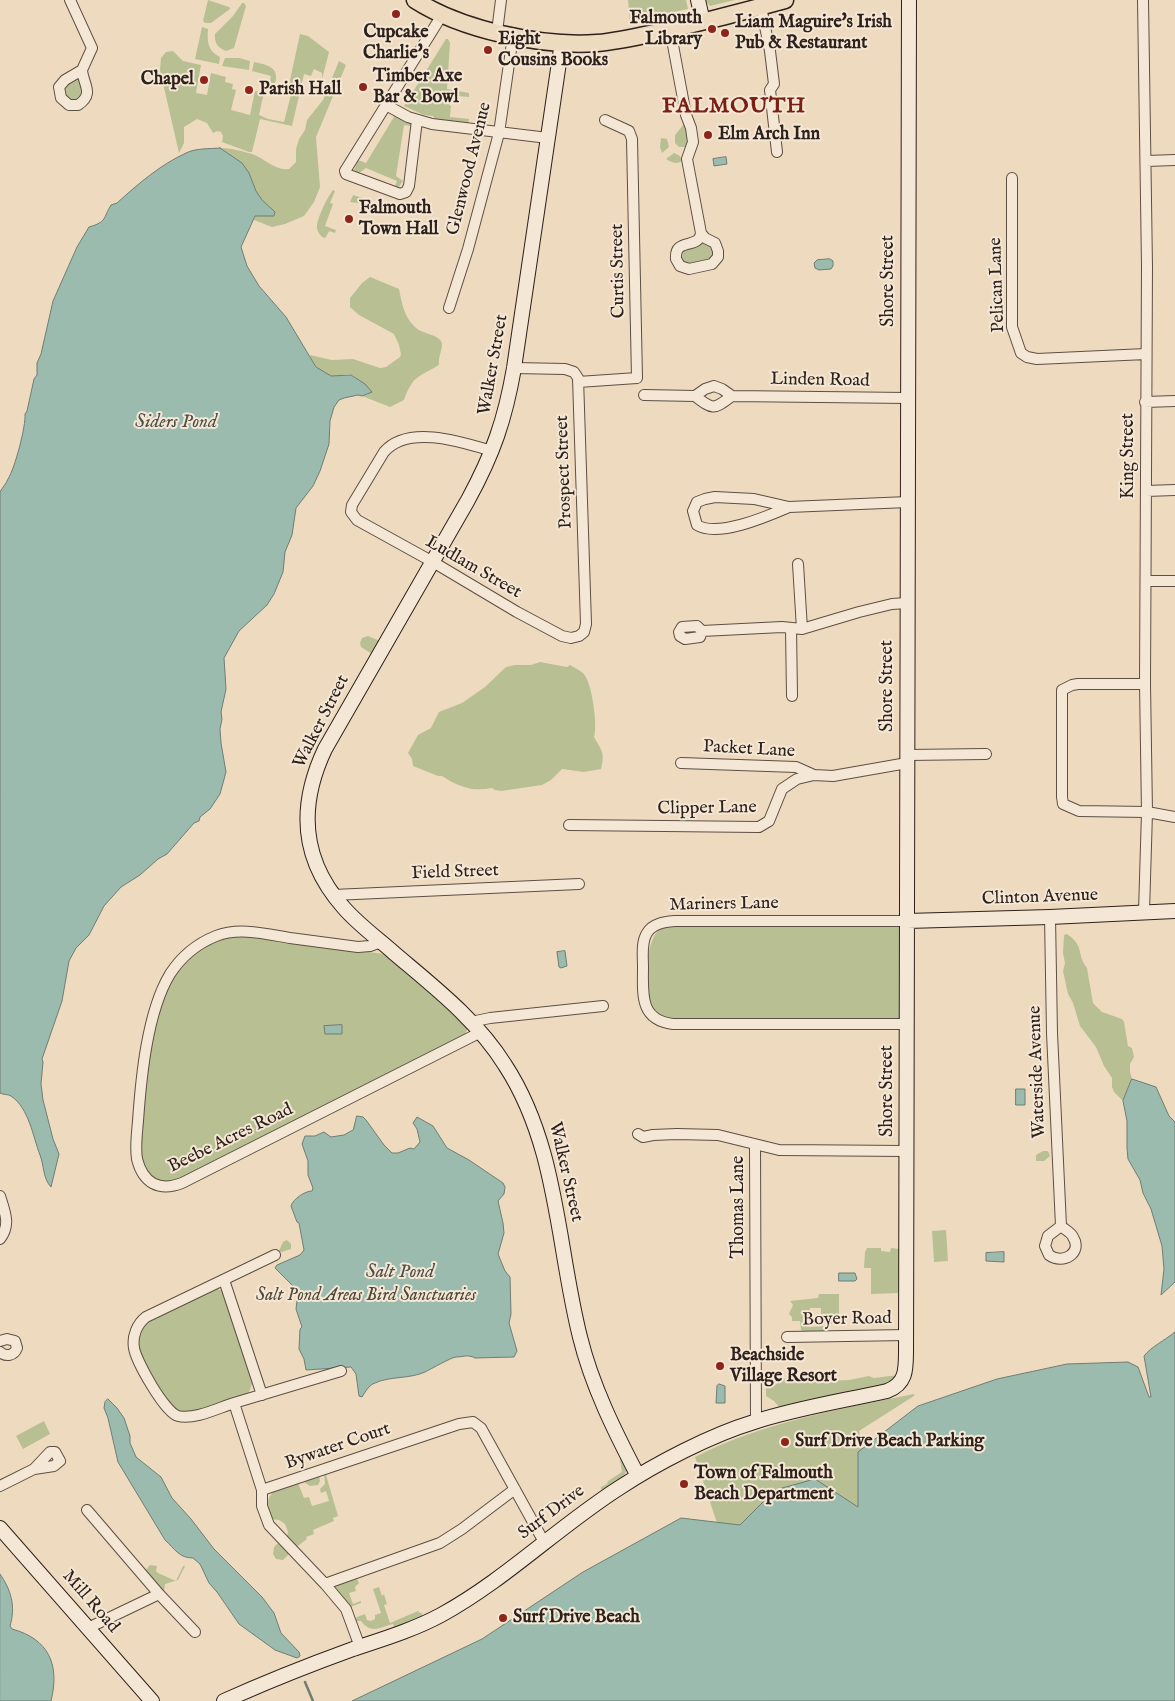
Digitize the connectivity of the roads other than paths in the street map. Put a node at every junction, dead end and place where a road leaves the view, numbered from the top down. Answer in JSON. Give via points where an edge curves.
{"nodes":[{"id":1,"x":70,"y":0,"type":"edge"},
{"id":2,"x":415,"y":0,"type":"edge"},
{"id":3,"x":502,"y":0,"type":"edge"},
{"id":4,"x":698,"y":0,"type":"edge"},
{"id":5,"x":785,"y":0,"type":"edge"},
{"id":6,"x":909,"y":0,"type":"edge"},
{"id":7,"x":1143,"y":0,"type":"edge"},
{"id":8,"x":761,"y":7,"type":"junction"},
{"id":9,"x":442,"y":15,"type":"junction"},
{"id":10,"x":703,"y":22,"type":"junction"},
{"id":11,"x":670,"y":29,"type":"junction"},
{"id":12,"x":505,"y":34,"type":"junction"},
{"id":13,"x":562,"y":42,"type":"junction"},
{"id":14,"x":82,"y":70,"type":"dead end"},
{"id":15,"x":386,"y":105,"type":"junction"},
{"id":16,"x":417,"y":120,"type":"junction"},
{"id":17,"x":605,"y":120,"type":"dead end"},
{"id":18,"x":499,"y":133,"type":"junction"},
{"id":19,"x":548,"y":138,"type":"junction"},
{"id":20,"x":777,"y":152,"type":"dead end"},
{"id":21,"x":1175,"y":160,"type":"edge"},
{"id":22,"x":1146,"y":161,"type":"junction"},
{"id":23,"x":1012,"y":178,"type":"dead end"},
{"id":24,"x":701,"y":233,"type":"dead end"},
{"id":25,"x":449,"y":308,"type":"dead end"},
{"id":26,"x":1146,"y":354,"type":"junction"},
{"id":27,"x":514,"y":368,"type":"junction"},
{"id":28,"x":578,"y":382,"type":"junction"},
{"id":29,"x":644,"y":395,"type":"dead end"},
{"id":30,"x":695,"y":396,"type":"junction"},
{"id":31,"x":732,"y":396,"type":"junction"},
{"id":32,"x":908,"y":398,"type":"junction"},
{"id":33,"x":1175,"y":401,"type":"edge"},
{"id":34,"x":1145,"y":402,"type":"junction"},
{"id":35,"x":492,"y":451,"type":"junction"},
{"id":36,"x":1175,"y":490,"type":"edge"},
{"id":37,"x":1146,"y":491,"type":"junction"},
{"id":38,"x":908,"y":502,"type":"junction"},
{"id":39,"x":789,"y":507,"type":"junction"},
{"id":40,"x":433,"y":562,"type":"junction"},
{"id":41,"x":798,"y":564,"type":"dead end"},
{"id":42,"x":1146,"y":581,"type":"junction"},
{"id":43,"x":1175,"y":582,"type":"edge"},
{"id":44,"x":907,"y":603,"type":"junction"},
{"id":45,"x":791,"y":628,"type":"junction"},
{"id":46,"x":802,"y":629,"type":"junction"},
{"id":47,"x":702,"y":631,"type":"dead end"},
{"id":48,"x":584,"y":632,"type":"joint"},
{"id":49,"x":1145,"y":684,"type":"junction"},
{"id":50,"x":792,"y":696,"type":"dead end"},
{"id":51,"x":986,"y":754,"type":"dead end"},
{"id":52,"x":907,"y":759,"type":"junction"},
{"id":53,"x":681,"y":763,"type":"dead end"},
{"id":54,"x":814,"y":775,"type":"junction"},
{"id":55,"x":1147,"y":812,"type":"junction"},
{"id":56,"x":1175,"y":817,"type":"edge"},
{"id":57,"x":569,"y":825,"type":"dead end"},
{"id":58,"x":579,"y":884,"type":"dead end"},
{"id":59,"x":334,"y":895,"type":"junction"},
{"id":60,"x":1175,"y":911,"type":"edge"},
{"id":61,"x":1144,"y":912,"type":"junction"},
{"id":62,"x":1050,"y":917,"type":"junction"},
{"id":63,"x":907,"y":920,"type":"junction"},
{"id":64,"x":381,"y":942,"type":"junction"},
{"id":65,"x":603,"y":1006,"type":"dead end"},
{"id":66,"x":906,"y":1024,"type":"junction"},
{"id":67,"x":476,"y":1027,"type":"junction"},
{"id":68,"x":638,"y":1134,"type":"dead end"},
{"id":69,"x":755,"y":1145,"type":"junction"},
{"id":70,"x":906,"y":1151,"type":"junction"},
{"id":71,"x":0,"y":1196,"type":"edge"},
{"id":72,"x":1062,"y":1226,"type":"dead end"},
{"id":73,"x":0,"y":1239,"type":"edge"},
{"id":74,"x":275,"y":1255,"type":"dead end"},
{"id":75,"x":224,"y":1280,"type":"junction"},
{"id":76,"x":906,"y":1335,"type":"junction"},
{"id":77,"x":787,"y":1337,"type":"dead end"},
{"id":78,"x":0,"y":1341,"type":"edge"},
{"id":79,"x":0,"y":1352,"type":"edge"},
{"id":80,"x":341,"y":1371,"type":"dead end"},
{"id":81,"x":906,"y":1371,"type":"joint"},
{"id":82,"x":262,"y":1395,"type":"junction"},
{"id":83,"x":234,"y":1403,"type":"junction"},
{"id":84,"x":756,"y":1421,"type":"junction"},
{"id":85,"x":34,"y":1469,"type":"dead end"},
{"id":86,"x":638,"y":1476,"type":"junction"},
{"id":87,"x":0,"y":1486,"type":"edge"},
{"id":88,"x":514,"y":1489,"type":"junction"},
{"id":89,"x":262,"y":1490,"type":"junction"},
{"id":90,"x":87,"y":1510,"type":"dead end"},
{"id":91,"x":0,"y":1528,"type":"edge"},
{"id":92,"x":544,"y":1542,"type":"junction"},
{"id":93,"x":325,"y":1584,"type":"junction"},
{"id":94,"x":159,"y":1594,"type":"junction"},
{"id":95,"x":88,"y":1628,"type":"junction"},
{"id":96,"x":195,"y":1632,"type":"dead end"},
{"id":97,"x":360,"y":1647,"type":"junction"},
{"id":98,"x":152,"y":1701,"type":"edge"},
{"id":99,"x":224,"y":1701,"type":"edge"}],
"edges":[{"from":1,"to":14,"type":"street","via":[[92,48]]},
{"from":2,"to":9,"type":"main road"},
{"from":3,"to":12,"type":"street","name":"Glenwood Avenue"},
{"from":4,"to":10,"type":"main road"},
{"from":5,"to":8,"type":"main road"},
{"from":6,"to":32,"type":"main road","name":"Shore Street"},
{"from":7,"to":22,"type":"street","name":"King Street"},
{"from":8,"to":10,"type":"main road"},
{"from":8,"to":20,"type":"street","via":[[774,84],[770,90]]},
{"from":9,"to":12,"type":"main road"},
{"from":9,"to":15,"type":"street"},
{"from":10,"to":11,"type":"main road"},
{"from":11,"to":13,"type":"main road","via":[[595,43]]},
{"from":11,"to":24,"type":"street","via":[[691,128],[693,142],[687,159]]},
{"from":12,"to":13,"type":"main road"},
{"from":12,"to":18,"type":"street","name":"Glenwood Avenue"},
{"from":13,"to":19,"type":"main road","name":"Walker Street"},
{"from":15,"to":16,"type":"street"},
{"from":15,"to":16,"type":"street","via":[[346,174],[400,194],[406,192]]},
{"from":16,"to":18,"type":"street"},
{"from":17,"to":28,"type":"street","name":"Curtis Street","via":[[629,131],[632,138],[637,378]]},
{"from":18,"to":19,"type":"street"},
{"from":18,"to":25,"type":"street","name":"Glenwood Avenue"},
{"from":19,"to":27,"type":"main road","name":"Walker Street"},
{"from":21,"to":22,"type":"street"},
{"from":22,"to":26,"type":"street","name":"King Street"},
{"from":23,"to":26,"type":"street","name":"Pelican Lane","via":[[1012,327],[1021,353],[1036,359]]},
{"from":26,"to":34,"type":"street","name":"King Street"},
{"from":27,"to":28,"type":"street","via":[[568,369]]},
{"from":27,"to":35,"type":"main road","name":"Walker Street","via":[[505,414]]},
{"from":28,"to":48,"type":"street","name":"Prospect Street","via":[[586,574]]},
{"from":29,"to":30,"type":"street","name":"Linden Road"},
{"from":30,"to":31,"type":"street","name":"Linden Road","via":[[714,386]]},
{"from":30,"to":31,"type":"street","name":"Linden Road","via":[[712,407]]},
{"from":31,"to":32,"type":"street","name":"Linden Road"},
{"from":32,"to":38,"type":"main road","name":"Shore Street"},
{"from":33,"to":34,"type":"street"},
{"from":34,"to":37,"type":"street","name":"King Street"},
{"from":35,"to":40,"type":"main road","name":"Walker Street"},
{"from":35,"to":40,"type":"street","name":"Ludlam Street","via":[[430,437],[400,440],[384,452],[352,505],[351,512],[357,520]]},
{"from":36,"to":37,"type":"street"},
{"from":37,"to":42,"type":"street","name":"King Street"},
{"from":38,"to":39,"type":"street"},
{"from":38,"to":44,"type":"main road","name":"Shore Street"},
{"from":39,"to":39,"type":"street","via":[[756,520],[710,529],[696,525],[693,512],[697,502],[715,497],[754,499]]},
{"from":40,"to":48,"type":"street","name":"Ludlam Street","via":[[562,636],[575,637]]},
{"from":40,"to":59,"type":"main road","name":"Walker Street","via":[[332,736],[312,780],[308,807],[310,840],[321,876]]},
{"from":41,"to":46,"type":"street"},
{"from":42,"to":43,"type":"street"},
{"from":42,"to":49,"type":"street","name":"King Street"},
{"from":44,"to":46,"type":"street","via":[[859,612]]},
{"from":44,"to":52,"type":"main road","name":"Shore Street"},
{"from":45,"to":46,"type":"street"},
{"from":45,"to":47,"type":"street"},
{"from":45,"to":50,"type":"street"},
{"from":49,"to":55,"type":"street","name":"King Street"},
{"from":49,"to":55,"type":"street","via":[[1078,684],[1062,690],[1062,797],[1063,804],[1079,811]]},
{"from":51,"to":52,"type":"street","name":"Clipper Lane"},
{"from":52,"to":54,"type":"street","name":"Clipper Lane","via":[[833,776]]},
{"from":52,"to":63,"type":"main road","name":"Shore Street"},
{"from":53,"to":54,"type":"street","name":"Packet Lane","via":[[796,767]]},
{"from":54,"to":57,"type":"street","name":"Clipper Lane","via":[[797,779],[782,789],[769,822],[759,827]]},
{"from":55,"to":56,"type":"street"},
{"from":55,"to":61,"type":"street","name":"King Street"},
{"from":58,"to":59,"type":"street","name":"Field Street"},
{"from":59,"to":64,"type":"main road","name":"Walker Street"},
{"from":60,"to":61,"type":"main road","name":"Clinton Avenue"},
{"from":61,"to":62,"type":"main road","name":"Clinton Avenue"},
{"from":62,"to":63,"type":"main road","name":"Clinton Avenue"},
{"from":62,"to":72,"type":"street","name":"Waterside Avenue","via":[[1052,1033]]},
{"from":63,"to":66,"type":"main road","name":"Shore Street"},
{"from":63,"to":66,"type":"street","name":"Mariners Lane","via":[[661,923],[651,928],[645,938],[642,991],[649,1012],[666,1023]]},
{"from":64,"to":67,"type":"main road","name":"Walker Street"},
{"from":64,"to":67,"type":"street","name":"Beebe Acres Road","via":[[358,947],[238,932],[216,936],[185,955],[169,976],[156,1010],[140,1085],[136,1148],[140,1168],[149,1181],[162,1187],[182,1183]]},
{"from":65,"to":67,"type":"street","name":"Beebe Acres Road","via":[[490,1018]]},
{"from":66,"to":70,"type":"main road","name":"Shore Street"},
{"from":67,"to":86,"type":"main road","name":"Walker Street","via":[[518,1086],[540,1137],[586,1356],[607,1412]]},
{"from":68,"to":69,"type":"street","via":[[643,1137],[718,1135]]},
{"from":69,"to":70,"type":"street","name":"Thomas Lane","via":[[787,1151]]},
{"from":69,"to":84,"type":"street","name":"Thomas Lane"},
{"from":70,"to":76,"type":"main road","name":"Shore Street"},
{"from":71,"to":73,"type":"street","via":[[7,1220],[6,1230]]},
{"from":74,"to":75,"type":"street"},
{"from":75,"to":82,"type":"street"},
{"from":75,"to":83,"type":"street","via":[[146,1317],[137,1328],[134,1345],[156,1391],[174,1414],[192,1416]]},
{"from":76,"to":77,"type":"street","name":"Boyer Road"},
{"from":76,"to":81,"type":"main road","name":"Shore Street"},
{"from":78,"to":79,"type":"street","via":[[11,1339],[17,1348],[11,1355]]},
{"from":80,"to":82,"type":"street"},
{"from":81,"to":84,"type":"main road","name":"Surf Drive","via":[[901,1383],[886,1391]]},
{"from":82,"to":83,"type":"street"},
{"from":83,"to":89,"type":"street"},
{"from":84,"to":86,"type":"main road","name":"Surf Drive","via":[[709,1440]]},
{"from":85,"to":87,"type":"street"},
{"from":86,"to":92,"type":"main road","name":"Surf Drive"},
{"from":88,"to":89,"type":"street","name":"Bywater Court","via":[[481,1428],[470,1422]]},
{"from":88,"to":92,"type":"street","name":"Bywater Court"},
{"from":88,"to":93,"type":"street","via":[[440,1543]]},
{"from":89,"to":93,"type":"street","via":[[262,1506],[269,1525]]},
{"from":90,"to":94,"type":"street"},
{"from":91,"to":95,"type":"main road","name":"Mill Road"},
{"from":92,"to":97,"type":"main road","name":"Surf Drive","via":[[441,1615]]},
{"from":93,"to":97,"type":"street","via":[[346,1609]]},
{"from":94,"to":95,"type":"street"},
{"from":94,"to":96,"type":"street"},
{"from":95,"to":98,"type":"main road","name":"Mill Road"},
{"from":97,"to":99,"type":"main road","name":"Surf Drive"}]}
